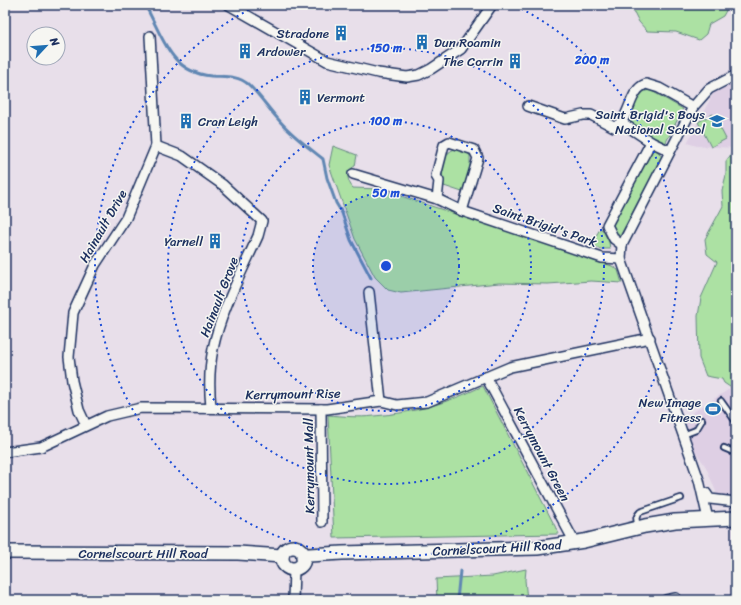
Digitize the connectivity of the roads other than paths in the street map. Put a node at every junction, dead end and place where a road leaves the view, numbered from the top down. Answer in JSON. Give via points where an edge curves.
{"nodes":[{"id":1,"x":229,"y":5,"type":"edge"},
{"id":2,"x":492,"y":5,"type":"edge"},
{"id":3,"x":150,"y":36,"type":"dead end"},
{"id":4,"x":736,"y":75,"type":"edge"},
{"id":5,"x":528,"y":106,"type":"dead end"},
{"id":6,"x":693,"y":107,"type":"junction"},
{"id":7,"x":619,"y":124,"type":"junction"},
{"id":8,"x":651,"y":142,"type":"junction"},
{"id":9,"x":156,"y":146,"type":"junction"},
{"id":10,"x":670,"y":151,"type":"junction"},
{"id":11,"x":353,"y":174,"type":"dead end"},
{"id":12,"x":437,"y":199,"type":"junction"},
{"id":13,"x":462,"y":210,"type":"junction"},
{"id":14,"x":622,"y":245,"type":"junction"},
{"id":15,"x":621,"y":259,"type":"junction"},
{"id":16,"x":369,"y":292,"type":"dead end"},
{"id":17,"x":650,"y":338,"type":"junction"},
{"id":18,"x":486,"y":376,"type":"junction"},
{"id":19,"x":721,"y":400,"type":"dead end"},
{"id":20,"x":381,"y":401,"type":"junction"},
{"id":21,"x":211,"y":407,"type":"junction"},
{"id":22,"x":321,"y":409,"type":"junction"},
{"id":23,"x":702,"y":420,"type":"dead end"},
{"id":24,"x":736,"y":422,"type":"edge"},
{"id":25,"x":86,"y":425,"type":"junction"},
{"id":26,"x":683,"y":435,"type":"junction"},
{"id":27,"x":724,"y":448,"type":"dead end"},
{"id":28,"x":5,"y":452,"type":"edge"},
{"id":29,"x":736,"y":453,"type":"edge"},
{"id":30,"x":706,"y":494,"type":"dead end"},
{"id":31,"x":681,"y":498,"type":"dead end"},
{"id":32,"x":736,"y":502,"type":"edge"},
{"id":33,"x":736,"y":518,"type":"edge"},
{"id":34,"x":708,"y":519,"type":"junction"},
{"id":35,"x":322,"y":522,"type":"dead end"},
{"id":36,"x":638,"y":528,"type":"junction"},
{"id":37,"x":575,"y":543,"type":"junction"},
{"id":38,"x":5,"y":552,"type":"edge"},
{"id":39,"x":282,"y":556,"type":"junction"},
{"id":40,"x":304,"y":557,"type":"junction"},
{"id":41,"x":294,"y":569,"type":"junction"},
{"id":42,"x":676,"y":598,"type":"dead end"},
{"id":43,"x":293,"y":600,"type":"edge"},
{"id":44,"x":666,"y":600,"type":"edge"}],
"edges":[{"from":1,"to":2,"type":"street","via":[[327,61],[407,77],[431,69],[461,49]]},
{"from":3,"to":9,"type":"street","name":"Hainault Drive"},
{"from":4,"to":6,"type":"street","via":[[709,89]]},
{"from":5,"to":7,"type":"street","via":[[557,118],[591,115],[613,127]]},
{"from":6,"to":7,"type":"street","via":[[659,88],[646,84],[638,89]]},
{"from":6,"to":10,"type":"street"},
{"from":7,"to":8,"type":"street"},
{"from":8,"to":10,"type":"street"},
{"from":8,"to":14,"type":"street","name":"Saint Brigid's Park","via":[[607,225],[614,239]]},
{"from":9,"to":21,"type":"street","name":"Hainault Grove","via":[[182,156],[212,176],[262,221],[213,349],[209,381]]},
{"from":9,"to":25,"type":"street","name":"Hainault Drive","via":[[126,218],[95,264],[73,313],[69,357],[79,410]]},
{"from":10,"to":14,"type":"street"},
{"from":11,"to":12,"type":"street","name":"Saint Brigid's Park"},
{"from":12,"to":13,"type":"street","name":"Saint Brigid's Park"},
{"from":12,"to":13,"type":"street","via":[[436,176],[444,145],[449,142],[474,150],[478,158]]},
{"from":13,"to":15,"type":"street","name":"Saint Brigid's Park","via":[[602,258]]},
{"from":14,"to":15,"type":"street"},
{"from":15,"to":17,"type":"street"},
{"from":16,"to":20,"type":"street"},
{"from":17,"to":18,"type":"street","name":"Kerrymount Rise","via":[[510,367]]},
{"from":17,"to":26,"type":"street"},
{"from":18,"to":20,"type":"street","name":"Kerrymount Rise","via":[[427,402],[397,405]]},
{"from":18,"to":37,"type":"street","name":"Kerrymount Green"},
{"from":19,"to":24,"type":"lane"},
{"from":20,"to":22,"type":"street","name":"Kerrymount Rise"},
{"from":21,"to":22,"type":"street","name":"Kerrymount Rise"},
{"from":21,"to":25,"type":"street","name":"Kerrymount Rise","via":[[141,408],[120,412]]},
{"from":22,"to":35,"type":"street","name":"Kerrymount Mall"},
{"from":23,"to":26,"type":"lane","via":[[696,430]]},
{"from":25,"to":28,"type":"street","name":"Kerrymount Rise","via":[[41,447]]},
{"from":26,"to":34,"type":"street"},
{"from":27,"to":29,"type":"lane"},
{"from":30,"to":32,"type":"street","via":[[710,499]]},
{"from":31,"to":36,"type":"lane","via":[[640,512],[636,515]]},
{"from":33,"to":34,"type":"main road","name":"Cornelscourt Hill Road"},
{"from":34,"to":36,"type":"main road","name":"Cornelscourt Hill Road","via":[[675,521]]},
{"from":36,"to":37,"type":"main road","name":"Cornelscourt Hill Road"},
{"from":37,"to":40,"type":"main road","name":"Cornelscourt Hill Road","via":[[537,548],[342,553]]},
{"from":38,"to":39,"type":"main road","name":"Cornelscourt Hill Road","via":[[238,553]]},
{"from":39,"to":40,"type":"main road","name":"Cornelscourt Hill Road","via":[[285,550],[295,548],[301,551]]},
{"from":39,"to":41,"type":"main road","via":[[284,566]]},
{"from":40,"to":41,"type":"main road","via":[[302,564]]},
{"from":41,"to":43,"type":"street"},
{"from":42,"to":44,"type":"street"}]}
